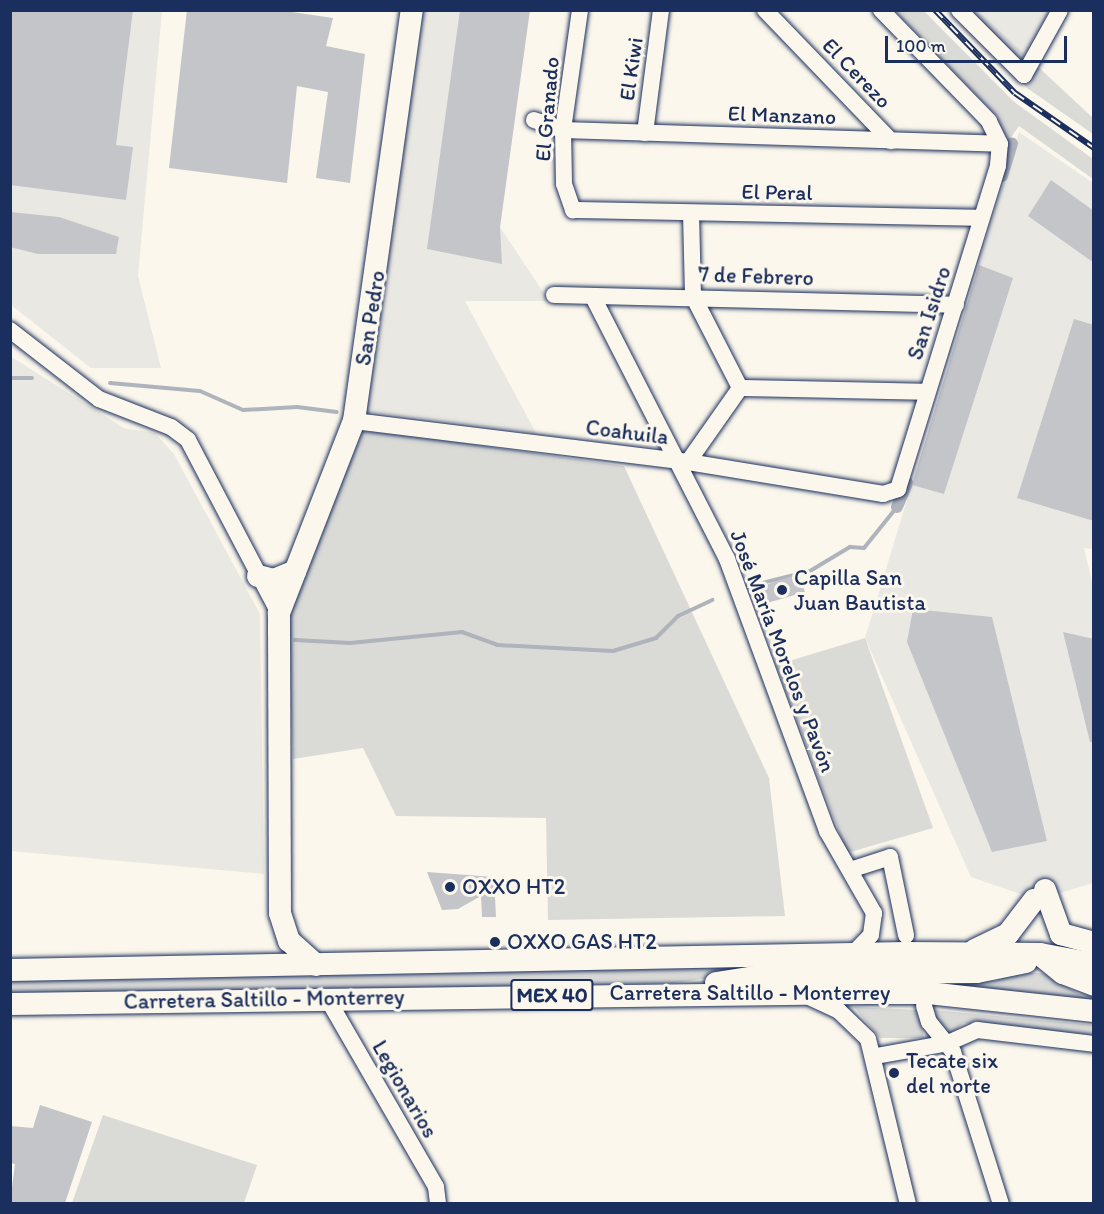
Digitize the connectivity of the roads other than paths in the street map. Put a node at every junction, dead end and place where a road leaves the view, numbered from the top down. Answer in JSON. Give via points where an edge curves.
{"nodes":[{"id":1,"x":412,"y":10,"type":"edge"},
{"id":2,"x":580,"y":10,"type":"edge"},
{"id":3,"x":661,"y":10,"type":"edge"},
{"id":4,"x":765,"y":10,"type":"edge"},
{"id":5,"x":881,"y":10,"type":"edge"},
{"id":6,"x":958,"y":10,"type":"edge"},
{"id":7,"x":1060,"y":10,"type":"edge"},
{"id":8,"x":534,"y":120,"type":"dead end"},
{"id":9,"x":563,"y":130,"type":"junction"},
{"id":10,"x":645,"y":133,"type":"junction"},
{"id":11,"x":891,"y":141,"type":"junction"},
{"id":12,"x":1000,"y":144,"type":"junction"},
{"id":13,"x":573,"y":210,"type":"joint"},
{"id":14,"x":691,"y":213,"type":"junction"},
{"id":15,"x":981,"y":218,"type":"junction"},
{"id":16,"x":554,"y":295,"type":"dead end"},
{"id":17,"x":693,"y":296,"type":"junction"},
{"id":18,"x":593,"y":297,"type":"junction"},
{"id":19,"x":956,"y":305,"type":"junction"},
{"id":20,"x":10,"y":330,"type":"edge"},
{"id":21,"x":740,"y":388,"type":"junction"},
{"id":22,"x":927,"y":392,"type":"junction"},
{"id":23,"x":354,"y":421,"type":"junction"},
{"id":24,"x":682,"y":461,"type":"junction"},
{"id":25,"x":894,"y":492,"type":"joint"},
{"id":26,"x":295,"y":571,"type":"junction"},
{"id":27,"x":258,"y":576,"type":"junction"},
{"id":28,"x":279,"y":613,"type":"junction"},
{"id":29,"x":850,"y":870,"type":"junction"},
{"id":30,"x":906,"y":935,"type":"dead end"},
{"id":31,"x":1094,"y":943,"type":"edge"},
{"id":32,"x":965,"y":954,"type":"junction"},
{"id":33,"x":1040,"y":954,"type":"junction"},
{"id":34,"x":852,"y":955,"type":"junction"},
{"id":35,"x":1094,"y":964,"type":"edge"},
{"id":36,"x":316,"y":965,"type":"junction"},
{"id":37,"x":10,"y":970,"type":"edge"},
{"id":38,"x":1094,"y":986,"type":"edge"},
{"id":39,"x":686,"y":992,"type":"junction"},
{"id":40,"x":801,"y":993,"type":"junction"},
{"id":41,"x":327,"y":998,"type":"junction"},
{"id":42,"x":10,"y":1004,"type":"edge"},
{"id":43,"x":924,"y":1006,"type":"dead end"},
{"id":44,"x":1094,"y":1011,"type":"edge"},
{"id":45,"x":948,"y":1043,"type":"junction"},
{"id":46,"x":1094,"y":1044,"type":"edge"},
{"id":47,"x":876,"y":1056,"type":"junction"},
{"id":48,"x":438,"y":1203,"type":"edge"},
{"id":49,"x":908,"y":1203,"type":"edge"},
{"id":50,"x":1001,"y":1203,"type":"edge"}],
"edges":[{"from":1,"to":23,"type":"main road","name":"San Pedro"},
{"from":2,"to":9,"type":"street","name":"El Granado"},
{"from":3,"to":10,"type":"street","name":"El Kiwi"},
{"from":4,"to":11,"type":"street","name":"El Cerezo"},
{"from":5,"to":12,"type":"street","via":[[989,121]]},
{"from":6,"to":7,"type":"street","via":[[1024,75]]},
{"from":8,"to":9,"type":"street","name":"El Manzano"},
{"from":9,"to":10,"type":"street","name":"El Manzano"},
{"from":9,"to":13,"type":"street","name":"El Granado","via":[[564,184]]},
{"from":10,"to":11,"type":"street","name":"El Manzano"},
{"from":11,"to":12,"type":"street","name":"El Manzano"},
{"from":12,"to":15,"type":"street","name":"San Isidro"},
{"from":13,"to":14,"type":"street","name":"El Peral"},
{"from":14,"to":15,"type":"street","name":"El Peral"},
{"from":14,"to":17,"type":"street"},
{"from":15,"to":19,"type":"street","name":"San Isidro"},
{"from":16,"to":18,"type":"street","name":"7 de Febrero"},
{"from":17,"to":18,"type":"street","name":"7 de Febrero"},
{"from":17,"to":19,"type":"street","name":"7 de Febrero"},
{"from":17,"to":21,"type":"street"},
{"from":18,"to":24,"type":"street","name":"José María Morelos y Pavón"},
{"from":19,"to":22,"type":"street","name":"San Isidro"},
{"from":20,"to":27,"type":"street","via":[[99,399],[163,423],[188,440]]},
{"from":21,"to":22,"type":"street"},
{"from":21,"to":24,"type":"street"},
{"from":22,"to":25,"type":"street","name":"San Isidro","via":[[901,485]]},
{"from":23,"to":24,"type":"street","name":"Coahuila"},
{"from":23,"to":26,"type":"main road","name":"San Pedro"},
{"from":24,"to":25,"type":"street","name":"Coahuila"},
{"from":24,"to":29,"type":"street","name":"José María Morelos y Pavón","via":[[727,559],[827,831]]},
{"from":26,"to":27,"type":"main road","via":[[274,580]]},
{"from":26,"to":28,"type":"main road","name":"San Pedro"},
{"from":27,"to":28,"type":"street"},
{"from":28,"to":36,"type":"main road","via":[[280,913],[289,941]]},
{"from":29,"to":30,"type":"street","via":[[890,857]]},
{"from":29,"to":34,"type":"street","name":"José María Morelos y Pavón","via":[[876,922],[868,941]]},
{"from":31,"to":32,"type":"main road","via":[[1061,934],[1039,895],[1008,934]]},
{"from":32,"to":33,"type":"main road","name":"Carretera Saltillo - Monterrey","number":"MEX 40"},
{"from":32,"to":34,"type":"main road","name":"Carretera Saltillo - Monterrey","number":"MEX 40"},
{"from":33,"to":35,"type":"main road","name":"Carretera Saltillo - Monterrey","number":"MEX 40"},
{"from":33,"to":38,"type":"main road","via":[[1063,973]]},
{"from":33,"to":39,"type":"main road","via":[[990,971],[775,974]]},
{"from":34,"to":36,"type":"main road","name":"Carretera Saltillo - Monterrey","number":"MEX 40"},
{"from":36,"to":37,"type":"main road","name":"Carretera Saltillo - Monterrey","number":"MEX 40"},
{"from":39,"to":40,"type":"main road","name":"Carretera Saltillo - Monterrey","number":"MEX 40"},
{"from":39,"to":41,"type":"main road","name":"Carretera Saltillo - Monterrey","number":"MEX 40"},
{"from":40,"to":44,"type":"main road","name":"Carretera Saltillo - Monterrey","number":"MEX 40","via":[[928,993]]},
{"from":40,"to":47,"type":"street","via":[[855,1022]]},
{"from":41,"to":42,"type":"main road","name":"Carretera Saltillo - Monterrey","number":"MEX 40"},
{"from":41,"to":48,"type":"street","name":"Legionarios","via":[[436,1188]]},
{"from":43,"to":45,"type":"street","via":[[929,1022]]},
{"from":45,"to":46,"type":"street","via":[[977,1030]]},
{"from":45,"to":47,"type":"street"},
{"from":45,"to":50,"type":"street"},
{"from":47,"to":49,"type":"street"}]}
